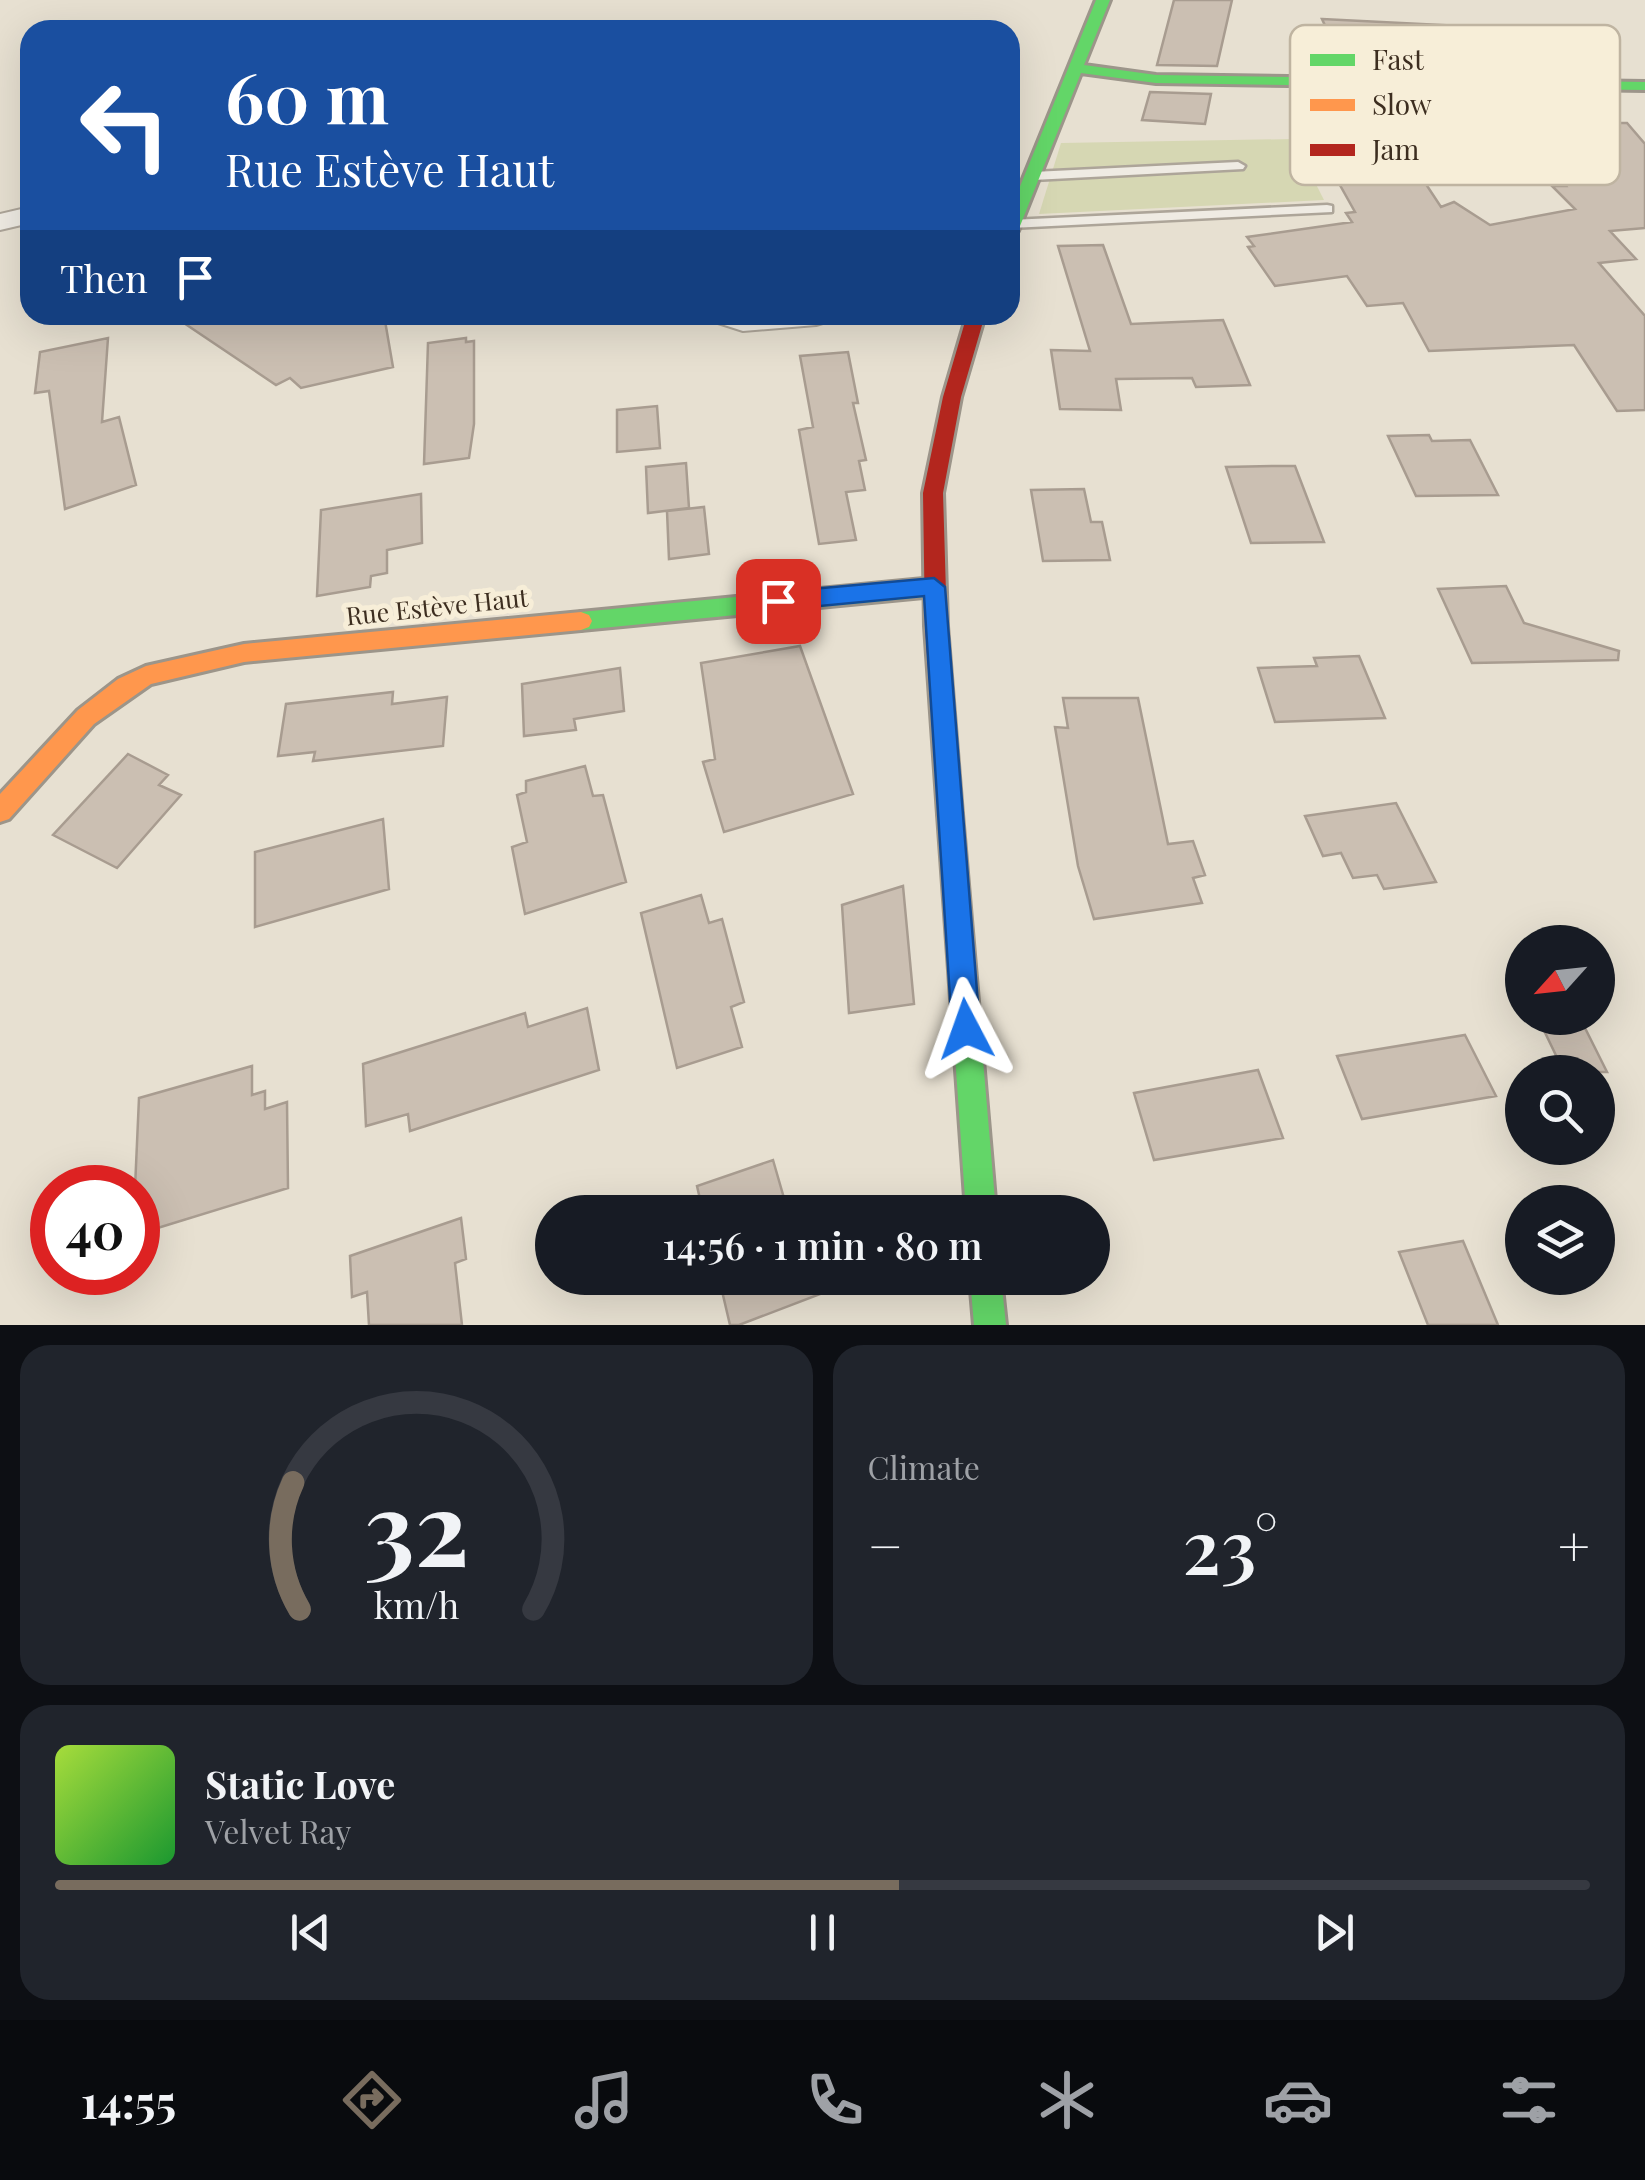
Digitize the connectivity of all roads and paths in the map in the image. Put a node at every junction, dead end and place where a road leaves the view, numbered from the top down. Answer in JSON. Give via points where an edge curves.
{"nodes":[{"id":1,"x":1103,"y":0,"type":"edge"},
{"id":2,"x":1077,"y":68,"type":"junction"},
{"id":3,"x":1290,"y":81,"type":"edge"},
{"id":4,"x":1620,"y":86,"type":"edge"},
{"id":5,"x":1645,"y":86,"type":"edge"},
{"id":6,"x":1238,"y":166,"type":"dead end"},
{"id":7,"x":1033,"y":176,"type":"junction"},
{"id":8,"x":1020,"y":207,"type":"edge"},
{"id":9,"x":1327,"y":209,"type":"dead end"},
{"id":10,"x":1020,"y":227,"type":"edge"},
{"id":11,"x":973,"y":325,"type":"edge"},
{"id":12,"x":934,"y":587,"type":"junction"},
{"id":13,"x":0,"y":811,"type":"edge"},
{"id":14,"x":980,"y":1195,"type":"edge"},
{"id":15,"x":987,"y":1295,"type":"edge"},
{"id":16,"x":990,"y":1325,"type":"edge"}],
"edges":[{"from":1,"to":2,"type":"street"},
{"from":2,"to":3,"type":"street","via":[[1156,79]]},
{"from":2,"to":7,"type":"street"},
{"from":4,"to":5,"type":"street"},
{"from":6,"to":7,"type":"lane"},
{"from":7,"to":8,"type":"street"},
{"from":9,"to":10,"type":"lane"},
{"from":11,"to":12,"type":"street","via":[[933,493]]},
{"from":12,"to":13,"type":"street","name":"Rue Estève Haut","via":[[244,653],[184,665],[108,697]]},
{"from":12,"to":14,"type":"street"},
{"from":15,"to":16,"type":"street"}]}
